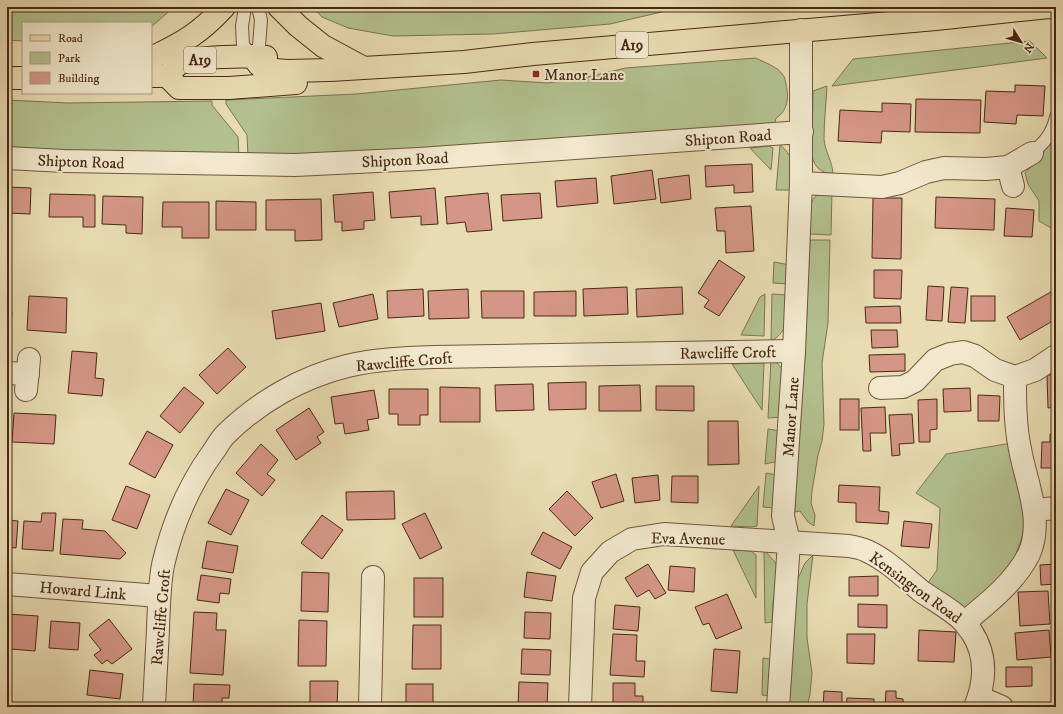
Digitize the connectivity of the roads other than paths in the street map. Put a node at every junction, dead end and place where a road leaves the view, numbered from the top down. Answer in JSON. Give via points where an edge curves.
{"nodes":[{"id":1,"x":224,"y":7,"type":"edge"},
{"id":2,"x":245,"y":7,"type":"edge"},
{"id":3,"x":258,"y":7,"type":"edge"},
{"id":4,"x":279,"y":7,"type":"edge"},
{"id":5,"x":1050,"y":7,"type":"edge"},
{"id":6,"x":1056,"y":8,"type":"edge"},
{"id":7,"x":801,"y":30,"type":"junction"},
{"id":8,"x":252,"y":56,"type":"junction"},
{"id":9,"x":152,"y":58,"type":"edge"},
{"id":10,"x":362,"y":67,"type":"junction"},
{"id":11,"x":330,"y":70,"type":"junction"},
{"id":12,"x":159,"y":76,"type":"edge"},
{"id":13,"x":7,"y":78,"type":"edge"},
{"id":14,"x":22,"y":78,"type":"edge"},
{"id":15,"x":228,"y":88,"type":"junction"},
{"id":16,"x":1056,"y":117,"type":"edge"},
{"id":17,"x":802,"y":132,"type":"junction"},
{"id":18,"x":1032,"y":153,"type":"joint"},
{"id":19,"x":7,"y":158,"type":"edge"},
{"id":20,"x":802,"y":183,"type":"junction"},
{"id":21,"x":794,"y":351,"type":"junction"},
{"id":22,"x":1056,"y":356,"type":"edge"},
{"id":23,"x":1015,"y":376,"type":"junction"},
{"id":24,"x":880,"y":388,"type":"dead end"},
{"id":25,"x":1056,"y":508,"type":"edge"},
{"id":26,"x":1034,"y":510,"type":"junction"},
{"id":27,"x":789,"y":542,"type":"junction"},
{"id":28,"x":373,"y":576,"type":"dead end"},
{"id":29,"x":7,"y":584,"type":"edge"},
{"id":30,"x":159,"y":596,"type":"junction"},
{"id":31,"x":965,"y":622,"type":"junction"},
{"id":32,"x":977,"y":702,"type":"edge"},
{"id":33,"x":154,"y":707,"type":"edge"},
{"id":34,"x":370,"y":707,"type":"edge"},
{"id":35,"x":580,"y":707,"type":"edge"},
{"id":36,"x":778,"y":707,"type":"edge"},
{"id":37,"x":1002,"y":707,"type":"edge"}],
"edges":[{"from":1,"to":9,"type":"main road","via":[[196,34]]},
{"from":2,"to":8,"type":"lane","via":[[243,45]]},
{"from":3,"to":8,"type":"lane","via":[[261,20],[259,46]]},
{"from":4,"to":10,"type":"main road","via":[[323,46]]},
{"from":5,"to":6,"type":"main road","number":"A19"},
{"from":5,"to":7,"type":"main road","number":"A19"},
{"from":7,"to":10,"type":"main road","number":"A19","via":[[464,62]]},
{"from":7,"to":17,"type":"street","name":"Manor Lane"},
{"from":8,"to":11,"type":"main road","number":"A19","via":[[320,59]]},
{"from":8,"to":12,"type":"main road","number":"A19","via":[[206,59],[179,64]]},
{"from":8,"to":15,"type":"main road","via":[[244,74]]},
{"from":10,"to":11,"type":"main road","number":"A19"},
{"from":11,"to":15,"type":"main road","number":"A19","via":[[320,81]]},
{"from":12,"to":15,"type":"main road","number":"A19","via":[[179,88]]},
{"from":13,"to":14,"type":"main road"},
{"from":16,"to":18,"type":"lane","via":[[1053,130]]},
{"from":17,"to":19,"type":"street","name":"Shipton Road","via":[[419,159],[295,165],[64,162]]},
{"from":17,"to":20,"type":"street","name":"Manor Lane"},
{"from":18,"to":20,"type":"street","via":[[1010,176],[986,169],[944,168],[882,187]]},
{"from":20,"to":21,"type":"street","name":"Manor Lane"},
{"from":21,"to":27,"type":"street","name":"Manor Lane","via":[[783,516]]},
{"from":21,"to":30,"type":"street","name":"Rawcliffe Croft","via":[[404,358],[348,366],[318,375],[258,407],[224,436],[188,493],[163,565]]},
{"from":22,"to":23,"type":"street","via":[[1035,370]]},
{"from":23,"to":24,"type":"street","via":[[995,370],[975,356],[963,352],[935,360],[915,381],[903,387]]},
{"from":23,"to":26,"type":"street","via":[[1015,416]]},
{"from":25,"to":26,"type":"street"},
{"from":26,"to":31,"type":"street","via":[[1035,534],[1029,553],[1017,573],[997,595]]},
{"from":27,"to":31,"type":"street","name":"Kensington Road","via":[[849,546],[866,550],[884,560],[925,594]]},
{"from":27,"to":35,"type":"street","name":"Eva Avenue","via":[[664,534],[632,538],[610,552],[592,572],[584,598]]},
{"from":27,"to":36,"type":"street","name":"Manor Lane"},
{"from":28,"to":34,"type":"street"},
{"from":29,"to":30,"type":"street","name":"Howard Link"},
{"from":30,"to":33,"type":"street","name":"Rawcliffe Croft"},
{"from":31,"to":32,"type":"street","name":"Kensington Road","via":[[976,639],[983,659],[984,678]]},
{"from":32,"to":37,"type":"street","name":"Kensington Road"}]}
